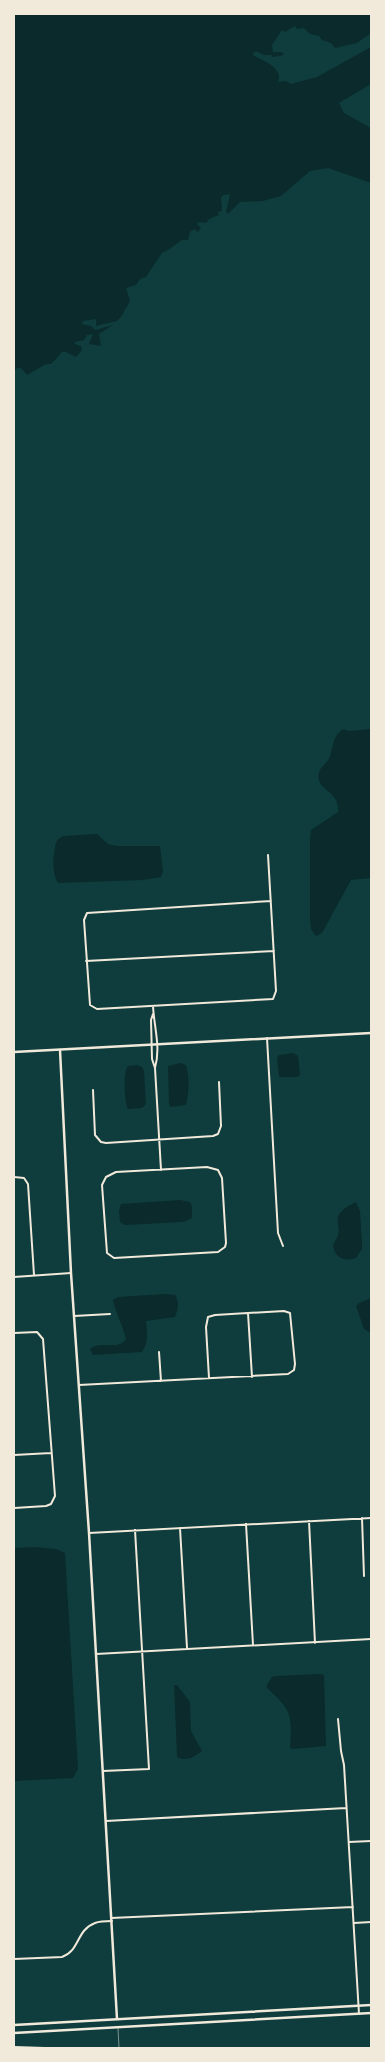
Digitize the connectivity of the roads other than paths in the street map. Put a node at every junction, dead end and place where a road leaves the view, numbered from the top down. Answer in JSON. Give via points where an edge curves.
{"nodes":[{"id":1,"x":268,"y":855,"type":"dead end"},
{"id":2,"x":271,"y":901,"type":"junction"},
{"id":3,"x":274,"y":951,"type":"junction"},
{"id":4,"x":86,"y":961,"type":"junction"},
{"id":5,"x":153,"y":1006,"type":"junction"},
{"id":6,"x":153,"y":1014,"type":"junction"},
{"id":7,"x":371,"y":1032,"type":"edge"},
{"id":8,"x":267,"y":1038,"type":"junction"},
{"id":9,"x":151,"y":1044,"type":"junction"},
{"id":10,"x":157,"y":1044,"type":"junction"},
{"id":11,"x":60,"y":1050,"type":"junction"},
{"id":12,"x":14,"y":1052,"type":"edge"},
{"id":13,"x":155,"y":1068,"type":"junction"},
{"id":14,"x":219,"y":1082,"type":"dead end"},
{"id":15,"x":93,"y":1090,"type":"dead end"},
{"id":16,"x":159,"y":1140,"type":"junction"},
{"id":17,"x":161,"y":1170,"type":"junction"},
{"id":18,"x":14,"y":1177,"type":"edge"},
{"id":19,"x":283,"y":1246,"type":"dead end"},
{"id":20,"x":71,"y":1273,"type":"junction"},
{"id":21,"x":34,"y":1275,"type":"junction"},
{"id":22,"x":14,"y":1277,"type":"edge"},
{"id":23,"x":248,"y":1313,"type":"junction"},
{"id":24,"x":110,"y":1314,"type":"dead end"},
{"id":25,"x":74,"y":1316,"type":"junction"},
{"id":26,"x":14,"y":1333,"type":"edge"},
{"id":27,"x":159,"y":1352,"type":"dead end"},
{"id":28,"x":252,"y":1377,"type":"junction"},
{"id":29,"x":209,"y":1378,"type":"junction"},
{"id":30,"x":161,"y":1381,"type":"junction"},
{"id":31,"x":79,"y":1385,"type":"junction"},
{"id":32,"x":52,"y":1453,"type":"junction"},
{"id":33,"x":14,"y":1455,"type":"edge"},
{"id":34,"x":14,"y":1508,"type":"edge"},
{"id":35,"x":362,"y":1518,"type":"junction"},
{"id":36,"x":371,"y":1518,"type":"edge"},
{"id":37,"x":309,"y":1521,"type":"junction"},
{"id":38,"x":246,"y":1524,"type":"junction"},
{"id":39,"x":180,"y":1528,"type":"junction"},
{"id":40,"x":135,"y":1530,"type":"junction"},
{"id":41,"x":89,"y":1533,"type":"junction"},
{"id":42,"x":364,"y":1576,"type":"dead end"},
{"id":43,"x":371,"y":1639,"type":"edge"},
{"id":44,"x":315,"y":1642,"type":"junction"},
{"id":45,"x":254,"y":1645,"type":"junction"},
{"id":46,"x":187,"y":1648,"type":"junction"},
{"id":47,"x":142,"y":1652,"type":"junction"},
{"id":48,"x":96,"y":1654,"type":"junction"},
{"id":49,"x":338,"y":1719,"type":"dead end"},
{"id":50,"x":103,"y":1771,"type":"junction"},
{"id":51,"x":347,"y":1808,"type":"junction"},
{"id":52,"x":106,"y":1821,"type":"junction"},
{"id":53,"x":371,"y":1841,"type":"edge"},
{"id":54,"x":348,"y":1842,"type":"junction"},
{"id":55,"x":352,"y":1906,"type":"junction"},
{"id":56,"x":111,"y":1920,"type":"junction"},
{"id":57,"x":371,"y":1922,"type":"edge"},
{"id":58,"x":354,"y":1923,"type":"junction"},
{"id":59,"x":14,"y":1960,"type":"edge"},
{"id":60,"x":371,"y":2005,"type":"edge"},
{"id":61,"x":359,"y":2006,"type":"junction"},
{"id":62,"x":371,"y":2013,"type":"edge"},
{"id":63,"x":360,"y":2014,"type":"junction"},
{"id":64,"x":117,"y":2019,"type":"junction"},
{"id":65,"x":14,"y":2025,"type":"edge"},
{"id":66,"x":118,"y":2027,"type":"junction"},
{"id":67,"x":14,"y":2033,"type":"edge"},
{"id":68,"x":14,"y":2047,"type":"edge"},
{"id":69,"x":44,"y":2048,"type":"edge"},
{"id":70,"x":119,"y":2048,"type":"edge"}],
"edges":[{"from":1,"to":2,"type":"street"},
{"from":2,"to":3,"type":"street"},
{"from":2,"to":4,"type":"street","via":[[92,911],[84,920]]},
{"from":3,"to":4,"type":"street"},
{"from":3,"to":5,"type":"street","via":[[276,991],[272,999]]},
{"from":4,"to":5,"type":"street","via":[[88,1001],[93,1008]]},
{"from":5,"to":6,"type":"street"},
{"from":6,"to":9,"type":"street"},
{"from":6,"to":10,"type":"street"},
{"from":7,"to":8,"type":"main road"},
{"from":8,"to":10,"type":"main road"},
{"from":8,"to":19,"type":"street","via":[[278,1233]]},
{"from":9,"to":10,"type":"main road"},
{"from":9,"to":11,"type":"main road"},
{"from":9,"to":13,"type":"street"},
{"from":10,"to":13,"type":"street"},
{"from":11,"to":12,"type":"main road"},
{"from":11,"to":20,"type":"main road"},
{"from":13,"to":16,"type":"street"},
{"from":14,"to":16,"type":"street","via":[[221,1126],[218,1134]]},
{"from":15,"to":16,"type":"street","via":[[95,1134],[101,1142]]},
{"from":16,"to":17,"type":"street"},
{"from":17,"to":17,"type":"street","via":[[207,1167],[218,1170],[222,1178],[225,1247],[218,1252],[110,1257],[105,1248],[104,1180],[116,1172]]},
{"from":18,"to":21,"type":"street","via":[[24,1178],[28,1184]]},
{"from":20,"to":21,"type":"street"},
{"from":20,"to":25,"type":"main road"},
{"from":21,"to":22,"type":"street"},
{"from":23,"to":28,"type":"street"},
{"from":23,"to":28,"type":"street","via":[[290,1313],[294,1341],[292,1373]]},
{"from":23,"to":29,"type":"street","via":[[208,1317]]},
{"from":24,"to":25,"type":"street"},
{"from":25,"to":31,"type":"main road"},
{"from":26,"to":32,"type":"street","via":[[38,1332],[43,1339]]},
{"from":27,"to":30,"type":"street"},
{"from":28,"to":29,"type":"street"},
{"from":29,"to":30,"type":"street"},
{"from":30,"to":31,"type":"street"},
{"from":31,"to":41,"type":"main road"},
{"from":32,"to":33,"type":"street"},
{"from":32,"to":34,"type":"street","via":[[54,1501],[46,1506]]},
{"from":35,"to":36,"type":"street"},
{"from":35,"to":37,"type":"street"},
{"from":35,"to":42,"type":"street"},
{"from":37,"to":38,"type":"street"},
{"from":37,"to":44,"type":"street"},
{"from":38,"to":39,"type":"street"},
{"from":38,"to":45,"type":"street"},
{"from":39,"to":40,"type":"street"},
{"from":39,"to":46,"type":"street"},
{"from":40,"to":41,"type":"street"},
{"from":40,"to":47,"type":"street"},
{"from":41,"to":48,"type":"main road"},
{"from":43,"to":44,"type":"street"},
{"from":44,"to":45,"type":"street"},
{"from":45,"to":46,"type":"street"},
{"from":46,"to":47,"type":"street"},
{"from":47,"to":48,"type":"street"},
{"from":47,"to":50,"type":"street","via":[[149,1769]]},
{"from":48,"to":50,"type":"main road"},
{"from":49,"to":51,"type":"street"},
{"from":50,"to":52,"type":"main road"},
{"from":51,"to":52,"type":"street"},
{"from":51,"to":54,"type":"street"},
{"from":52,"to":56,"type":"main road"},
{"from":53,"to":54,"type":"street"},
{"from":54,"to":55,"type":"street"},
{"from":55,"to":56,"type":"street"},
{"from":55,"to":58,"type":"street"},
{"from":56,"to":59,"type":"street","via":[[89,1926],[69,1955]]},
{"from":56,"to":64,"type":"main road"},
{"from":57,"to":58,"type":"street"},
{"from":58,"to":61,"type":"street"},
{"from":60,"to":61,"type":"main road"},
{"from":61,"to":63,"type":"street"},
{"from":61,"to":64,"type":"main road"},
{"from":62,"to":63,"type":"main road"},
{"from":63,"to":66,"type":"main road"},
{"from":64,"to":65,"type":"main road"},
{"from":66,"to":67,"type":"main road"},
{"from":66,"to":70,"type":"lane"},
{"from":68,"to":69,"type":"street"}]}
